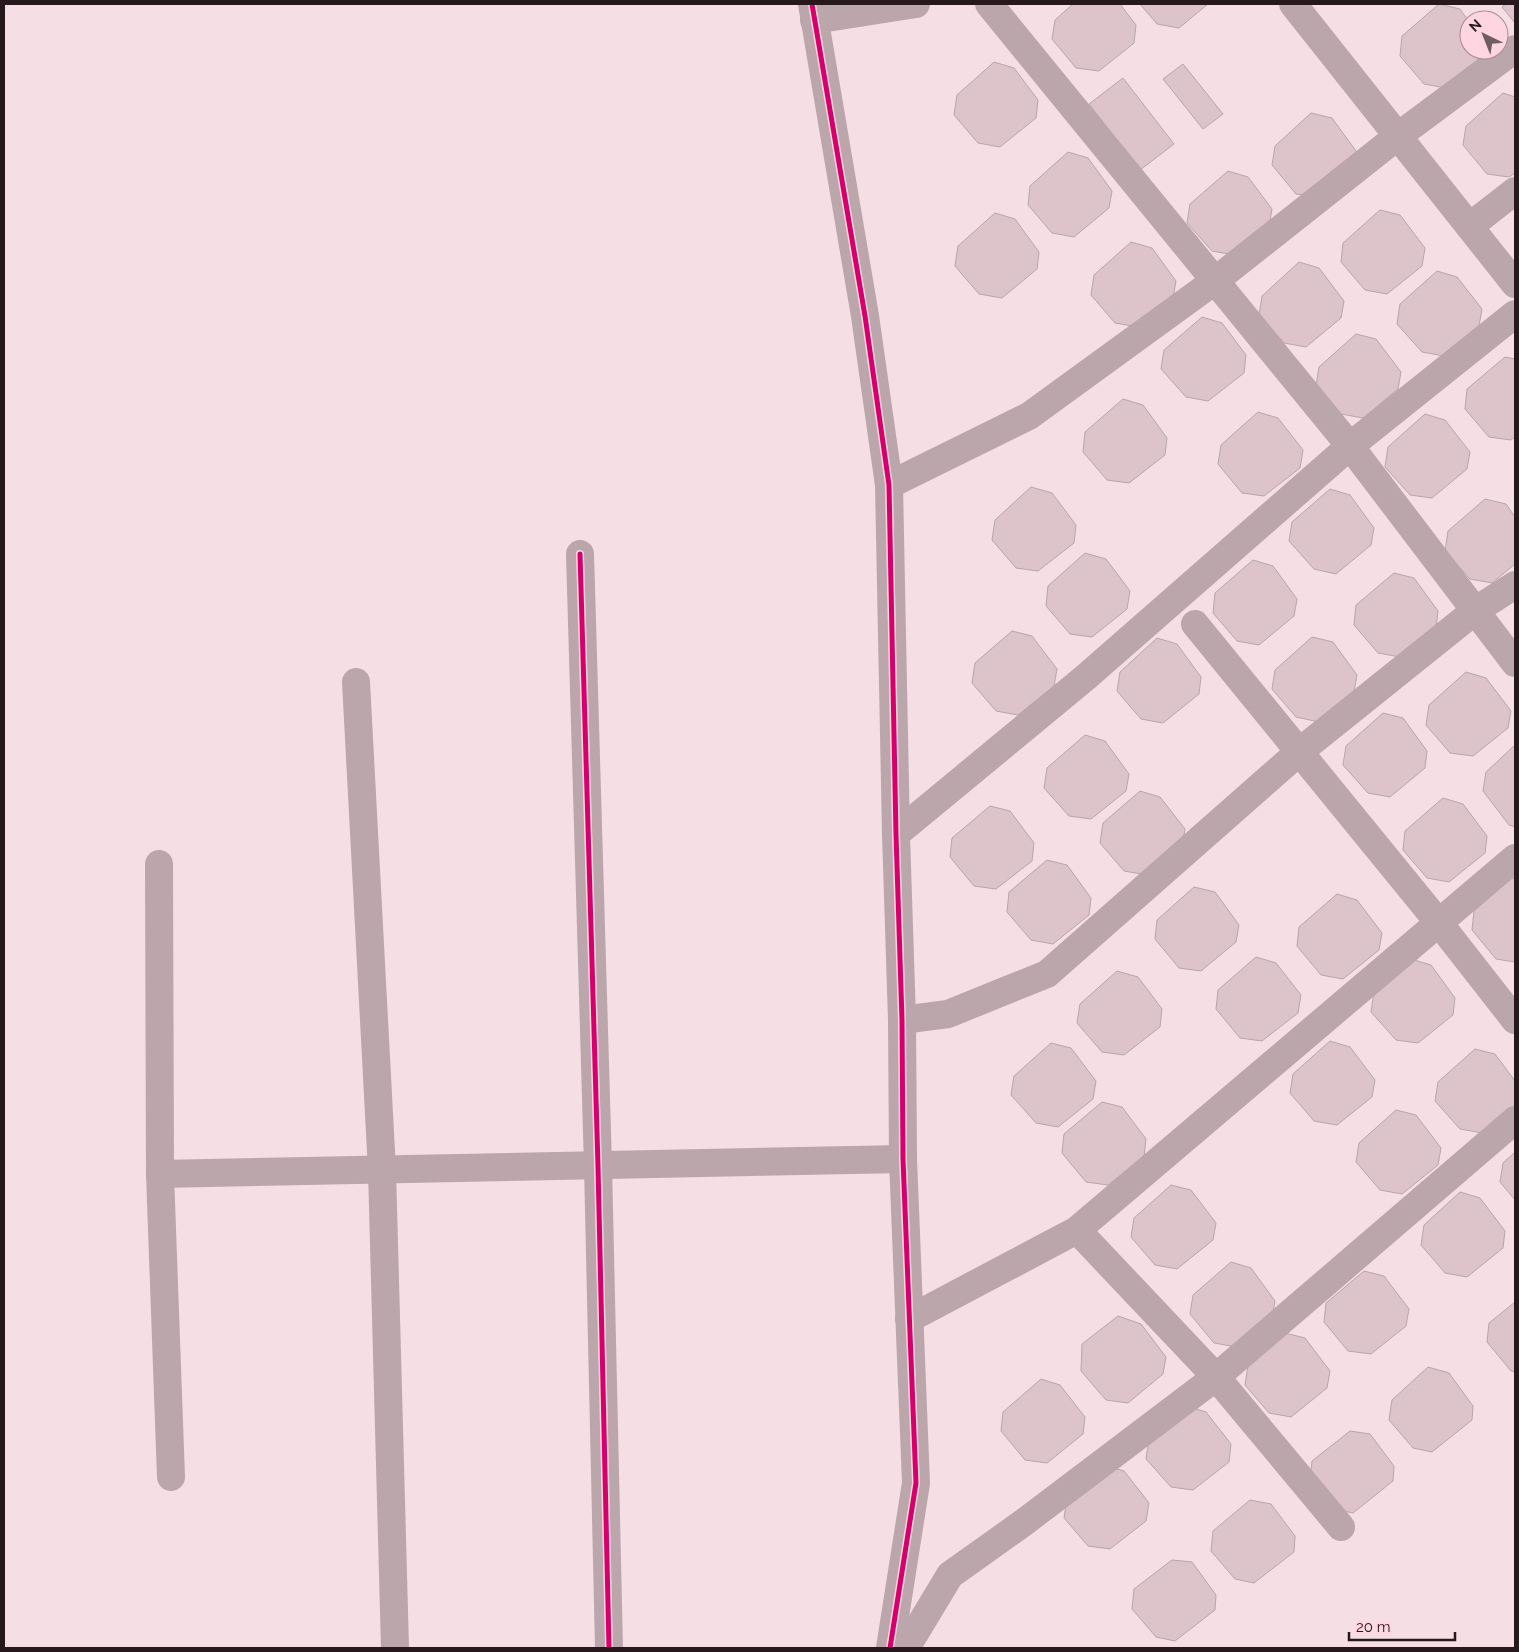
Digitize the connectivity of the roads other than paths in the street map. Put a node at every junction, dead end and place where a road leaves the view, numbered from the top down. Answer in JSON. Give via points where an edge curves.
{"nodes":[{"id":1,"x":916,"y":4,"type":"edge"},
{"id":2,"x":989,"y":4,"type":"edge"},
{"id":3,"x":1294,"y":4,"type":"edge"},
{"id":4,"x":813,"y":12,"type":"edge"},
{"id":5,"x":1515,"y":49,"type":"edge"},
{"id":6,"x":1398,"y":136,"type":"junction"},
{"id":7,"x":1515,"y":191,"type":"edge"},
{"id":8,"x":1470,"y":226,"type":"junction"},
{"id":9,"x":1216,"y":280,"type":"junction"},
{"id":10,"x":1515,"y":284,"type":"edge"},
{"id":11,"x":1515,"y":314,"type":"edge"},
{"id":12,"x":1350,"y":446,"type":"junction"},
{"id":13,"x":889,"y":485,"type":"junction"},
{"id":14,"x":580,"y":554,"type":"dead end"},
{"id":15,"x":1515,"y":585,"type":"edge"},
{"id":16,"x":1476,"y":610,"type":"junction"},
{"id":17,"x":1195,"y":624,"type":"dead end"},
{"id":18,"x":1515,"y":663,"type":"edge"},
{"id":19,"x":356,"y":682,"type":"dead end"},
{"id":20,"x":1300,"y":752,"type":"junction"},
{"id":21,"x":896,"y":834,"type":"junction"},
{"id":22,"x":1515,"y":858,"type":"edge"},
{"id":23,"x":159,"y":864,"type":"dead end"},
{"id":24,"x":1439,"y":923,"type":"junction"},
{"id":25,"x":902,"y":1020,"type":"junction"},
{"id":26,"x":1515,"y":1020,"type":"edge"},
{"id":27,"x":1515,"y":1120,"type":"edge"},
{"id":28,"x":903,"y":1159,"type":"junction"},
{"id":29,"x":598,"y":1166,"type":"junction"},
{"id":30,"x":382,"y":1170,"type":"junction"},
{"id":31,"x":160,"y":1174,"type":"junction"},
{"id":32,"x":1076,"y":1230,"type":"junction"},
{"id":33,"x":909,"y":1319,"type":"junction"},
{"id":34,"x":1216,"y":1377,"type":"junction"},
{"id":35,"x":171,"y":1477,"type":"dead end"},
{"id":36,"x":1341,"y":1527,"type":"dead end"},
{"id":37,"x":395,"y":1648,"type":"edge"},
{"id":38,"x":609,"y":1648,"type":"edge"},
{"id":39,"x":890,"y":1648,"type":"edge"},
{"id":40,"x":906,"y":1648,"type":"edge"}],
"edges":[{"from":1,"to":4,"type":"street"},
{"from":2,"to":9,"type":"street"},
{"from":3,"to":6,"type":"street"},
{"from":4,"to":13,"type":"street","via":[[865,316]]},
{"from":5,"to":6,"type":"street"},
{"from":6,"to":8,"type":"street"},
{"from":6,"to":9,"type":"street"},
{"from":7,"to":8,"type":"street"},
{"from":8,"to":10,"type":"street"},
{"from":9,"to":12,"type":"street"},
{"from":9,"to":13,"type":"street","via":[[1029,416]]},
{"from":11,"to":12,"type":"street"},
{"from":12,"to":16,"type":"street"},
{"from":12,"to":21,"type":"street","via":[[1086,677]]},
{"from":13,"to":21,"type":"street"},
{"from":14,"to":29,"type":"street"},
{"from":15,"to":16,"type":"street"},
{"from":16,"to":18,"type":"street"},
{"from":16,"to":20,"type":"street"},
{"from":17,"to":20,"type":"street"},
{"from":19,"to":30,"type":"street"},
{"from":20,"to":24,"type":"street"},
{"from":20,"to":25,"type":"street","via":[[1047,974],[948,1014]]},
{"from":21,"to":25,"type":"street"},
{"from":22,"to":24,"type":"street"},
{"from":23,"to":31,"type":"street"},
{"from":24,"to":26,"type":"street"},
{"from":24,"to":32,"type":"street"},
{"from":25,"to":28,"type":"street"},
{"from":27,"to":34,"type":"street"},
{"from":28,"to":29,"type":"street"},
{"from":28,"to":33,"type":"street"},
{"from":29,"to":30,"type":"street"},
{"from":29,"to":38,"type":"street"},
{"from":30,"to":31,"type":"street"},
{"from":30,"to":37,"type":"street"},
{"from":31,"to":35,"type":"street"},
{"from":32,"to":33,"type":"street"},
{"from":32,"to":34,"type":"street"},
{"from":33,"to":39,"type":"street","via":[[916,1483]]},
{"from":34,"to":36,"type":"street"},
{"from":34,"to":40,"type":"street","via":[[950,1575]]}]}
